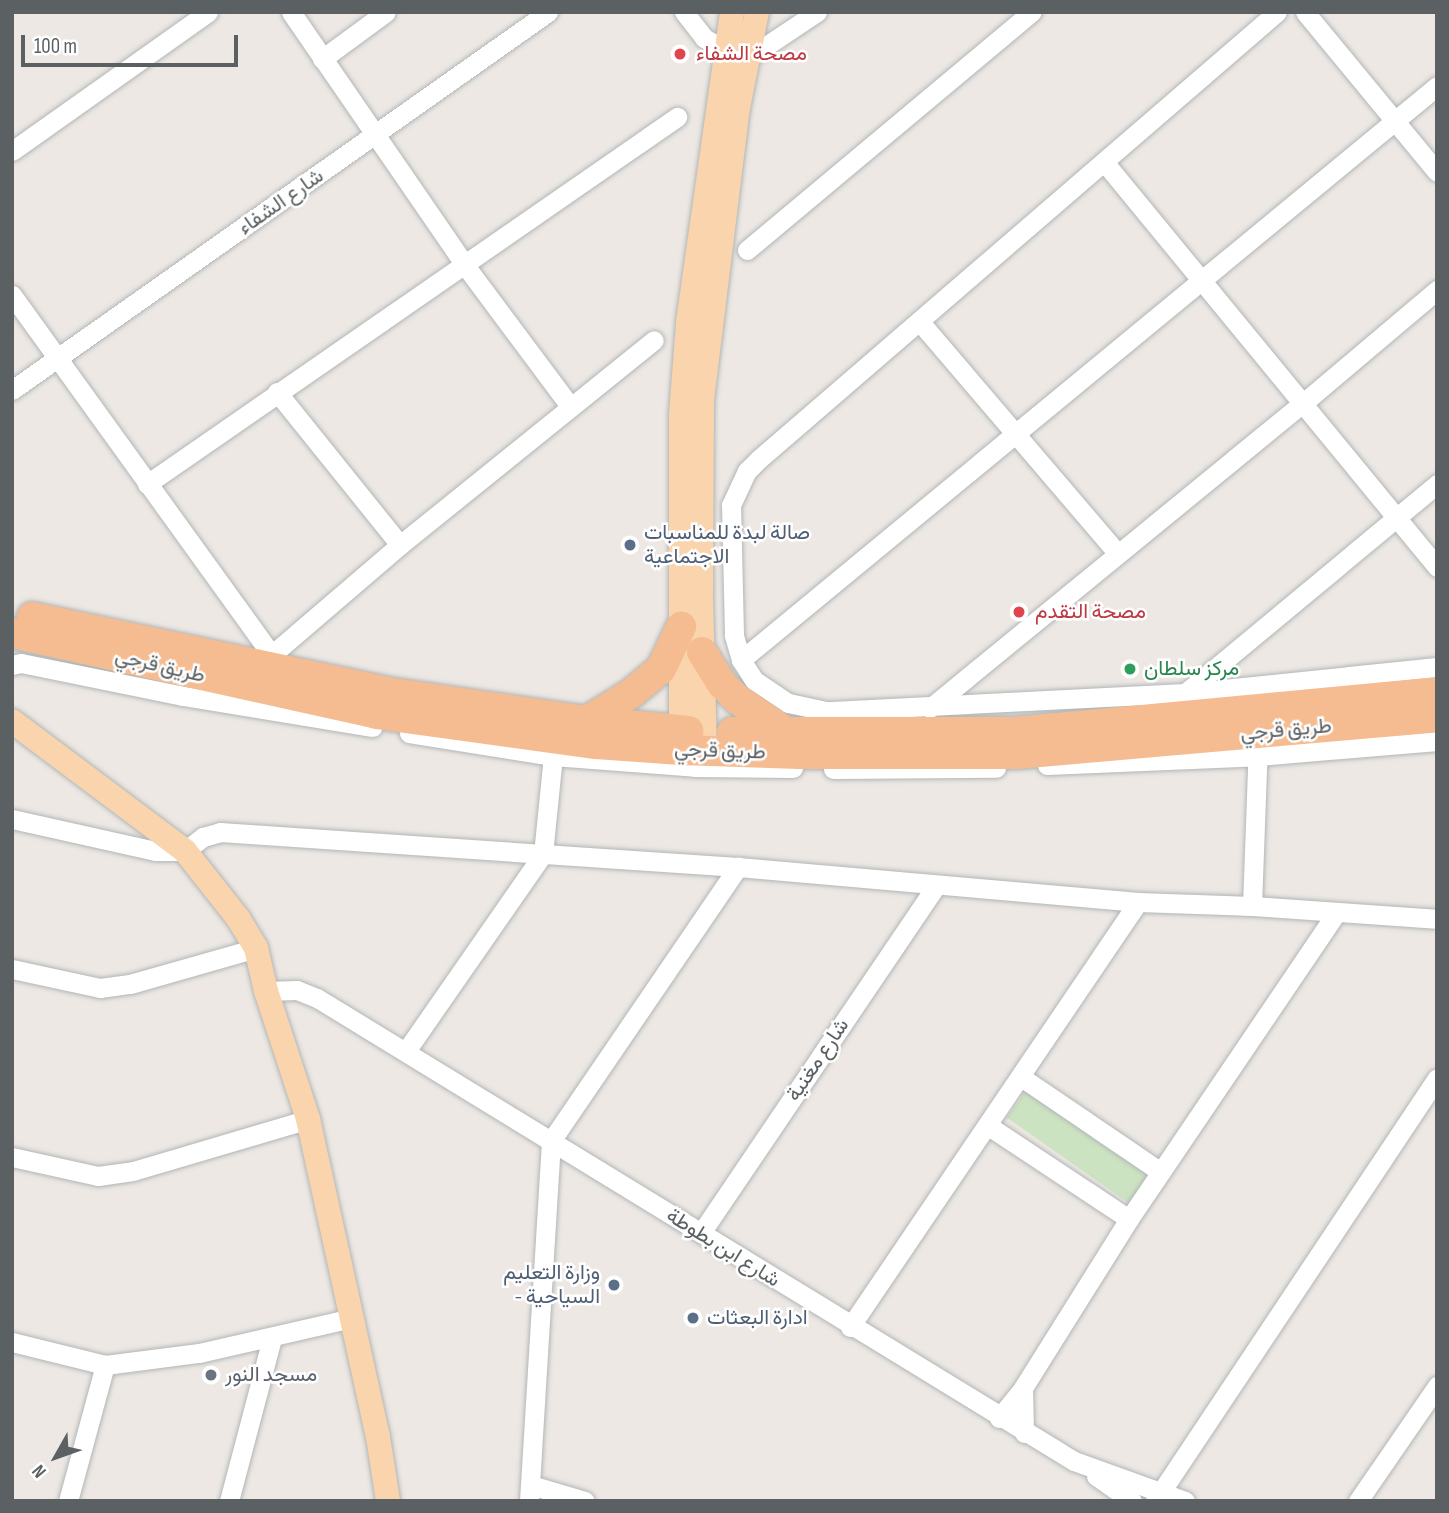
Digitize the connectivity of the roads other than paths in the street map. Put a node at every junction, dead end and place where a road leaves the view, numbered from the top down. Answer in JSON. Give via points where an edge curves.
{"nodes":[{"id":1,"x":208,"y":12,"type":"edge"},
{"id":2,"x":291,"y":12,"type":"edge"},
{"id":3,"x":386,"y":12,"type":"edge"},
{"id":4,"x":548,"y":12,"type":"edge"},
{"id":5,"x":684,"y":12,"type":"edge"},
{"id":6,"x":733,"y":12,"type":"edge"},
{"id":7,"x":757,"y":12,"type":"edge"},
{"id":8,"x":817,"y":12,"type":"edge"},
{"id":9,"x":1032,"y":12,"type":"edge"},
{"id":10,"x":1277,"y":12,"type":"edge"},
{"id":11,"x":1305,"y":12,"type":"edge"},
{"id":12,"x":737,"y":55,"type":"junction"},
{"id":13,"x":322,"y":59,"type":"junction"},
{"id":14,"x":1437,"y":86,"type":"edge"},
{"id":15,"x":677,"y":117,"type":"dead end"},
{"id":16,"x":1396,"y":120,"type":"junction"},
{"id":17,"x":376,"y":136,"type":"junction"},
{"id":18,"x":12,"y":151,"type":"edge"},
{"id":19,"x":1105,"y":163,"type":"junction"},
{"id":20,"x":1437,"y":172,"type":"edge"},
{"id":21,"x":747,"y":250,"type":"dead end"},
{"id":22,"x":464,"y":264,"type":"junction"},
{"id":23,"x":1200,"y":283,"type":"junction"},
{"id":24,"x":1437,"y":290,"type":"edge"},
{"id":25,"x":12,"y":295,"type":"edge"},
{"id":26,"x":920,"y":321,"type":"junction"},
{"id":27,"x":654,"y":340,"type":"dead end"},
{"id":28,"x":56,"y":357,"type":"junction"},
{"id":29,"x":12,"y":390,"type":"edge"},
{"id":30,"x":277,"y":392,"type":"junction"},
{"id":31,"x":1302,"y":404,"type":"junction"},
{"id":32,"x":570,"y":406,"type":"junction"},
{"id":33,"x":1014,"y":433,"type":"junction"},
{"id":34,"x":147,"y":484,"type":"junction"},
{"id":35,"x":1437,"y":484,"type":"edge"},
{"id":36,"x":731,"y":505,"type":"junction"},
{"id":37,"x":689,"y":508,"type":"junction"},
{"id":38,"x":1394,"y":518,"type":"junction"},
{"id":39,"x":400,"y":545,"type":"junction"},
{"id":40,"x":1117,"y":553,"type":"junction"},
{"id":41,"x":1437,"y":567,"type":"edge"},
{"id":42,"x":12,"y":612,"type":"edge"},
{"id":43,"x":681,"y":627,"type":"junction"},
{"id":44,"x":12,"y":633,"type":"edge"},
{"id":45,"x":702,"y":652,"type":"junction"},
{"id":46,"x":267,"y":659,"type":"junction"},
{"id":47,"x":741,"y":660,"type":"junction"},
{"id":48,"x":12,"y":665,"type":"edge"},
{"id":49,"x":1437,"y":667,"type":"edge"},
{"id":50,"x":1437,"y":692,"type":"edge"},
{"id":51,"x":1179,"y":705,"type":"junction"},
{"id":52,"x":930,"y":708,"type":"junction"},
{"id":53,"x":1437,"y":717,"type":"edge"},
{"id":54,"x":12,"y":721,"type":"edge"},
{"id":55,"x":587,"y":721,"type":"junction"},
{"id":56,"x":786,"y":732,"type":"junction"},
{"id":57,"x":693,"y":741,"type":"junction"},
{"id":58,"x":1437,"y":741,"type":"edge"},
{"id":59,"x":1016,"y":743,"type":"junction"},
{"id":60,"x":1258,"y":745,"type":"junction"},
{"id":61,"x":552,"y":756,"type":"junction"},
{"id":62,"x":12,"y":819,"type":"edge"},
{"id":63,"x":185,"y":851,"type":"junction"},
{"id":64,"x":542,"y":854,"type":"junction"},
{"id":65,"x":738,"y":867,"type":"junction"},
{"id":66,"x":936,"y":887,"type":"junction"},
{"id":67,"x":1138,"y":902,"type":"junction"},
{"id":68,"x":1252,"y":906,"type":"junction"},
{"id":69,"x":1336,"y":913,"type":"junction"},
{"id":70,"x":1437,"y":919,"type":"edge"},
{"id":71,"x":256,"y":948,"type":"junction"},
{"id":72,"x":12,"y":970,"type":"edge"},
{"id":73,"x":266,"y":990,"type":"junction"},
{"id":74,"x":406,"y":1051,"type":"junction"},
{"id":75,"x":1021,"y":1077,"type":"junction"},
{"id":76,"x":1437,"y":1078,"type":"edge"},
{"id":77,"x":308,"y":1119,"type":"junction"},
{"id":78,"x":987,"y":1125,"type":"junction"},
{"id":79,"x":551,"y":1142,"type":"junction"},
{"id":80,"x":12,"y":1157,"type":"edge"},
{"id":81,"x":1161,"y":1172,"type":"junction"},
{"id":82,"x":1129,"y":1219,"type":"junction"},
{"id":83,"x":701,"y":1234,"type":"junction"},
{"id":84,"x":352,"y":1318,"type":"junction"},
{"id":85,"x":850,"y":1327,"type":"junction"},
{"id":86,"x":272,"y":1338,"type":"junction"},
{"id":87,"x":12,"y":1342,"type":"edge"},
{"id":88,"x":105,"y":1365,"type":"junction"},
{"id":89,"x":1437,"y":1386,"type":"edge"},
{"id":90,"x":1023,"y":1388,"type":"junction"},
{"id":91,"x":999,"y":1418,"type":"junction"},
{"id":92,"x":1024,"y":1433,"type":"junction"},
{"id":93,"x":1074,"y":1461,"type":"junction"},
{"id":94,"x":530,"y":1493,"type":"edge"},
{"id":95,"x":1157,"y":1497,"type":"edge"},
{"id":96,"x":1182,"y":1500,"type":"edge"},
{"id":97,"x":68,"y":1501,"type":"edge"},
{"id":98,"x":229,"y":1501,"type":"edge"},
{"id":99,"x":388,"y":1501,"type":"edge"},
{"id":100,"x":585,"y":1501,"type":"edge"},
{"id":101,"x":1132,"y":1501,"type":"edge"},
{"id":102,"x":1358,"y":1501,"type":"edge"}],
"edges":[{"from":1,"to":18,"type":"street"},
{"from":2,"to":13,"type":"street"},
{"from":3,"to":13,"type":"street"},
{"from":4,"to":17,"type":"street","name":"شارع الشفاء"},
{"from":5,"to":12,"type":"street","via":[[704,38]]},
{"from":6,"to":12,"type":"main road"},
{"from":7,"to":12,"type":"main road"},
{"from":8,"to":12,"type":"street"},
{"from":9,"to":21,"type":"street"},
{"from":10,"to":19,"type":"street"},
{"from":11,"to":16,"type":"street"},
{"from":12,"to":37,"type":"main road","via":[[688,322]]},
{"from":13,"to":17,"type":"street"},
{"from":14,"to":16,"type":"street"},
{"from":15,"to":22,"type":"street"},
{"from":16,"to":20,"type":"street"},
{"from":16,"to":23,"type":"street"},
{"from":17,"to":22,"type":"street"},
{"from":17,"to":28,"type":"street","name":"شارع الشفاء"},
{"from":19,"to":23,"type":"street"},
{"from":19,"to":26,"type":"street"},
{"from":22,"to":30,"type":"street"},
{"from":22,"to":32,"type":"street"},
{"from":23,"to":31,"type":"street"},
{"from":23,"to":33,"type":"street"},
{"from":24,"to":31,"type":"street"},
{"from":25,"to":28,"type":"street"},
{"from":26,"to":33,"type":"street"},
{"from":26,"to":36,"type":"street","via":[[759,459],[747,471]]},
{"from":27,"to":32,"type":"street"},
{"from":28,"to":29,"type":"street","name":"شارع الشفاء"},
{"from":28,"to":34,"type":"street"},
{"from":30,"to":34,"type":"street"},
{"from":30,"to":39,"type":"street"},
{"from":31,"to":38,"type":"street"},
{"from":31,"to":40,"type":"street"},
{"from":32,"to":39,"type":"street"},
{"from":33,"to":40,"type":"street"},
{"from":33,"to":47,"type":"street"},
{"from":34,"to":46,"type":"street"},
{"from":35,"to":38,"type":"street"},
{"from":36,"to":37,"type":"street"},
{"from":36,"to":47,"type":"street","via":[[734,635]]},
{"from":37,"to":43,"type":"main road"},
{"from":37,"to":45,"type":"main road"},
{"from":38,"to":41,"type":"street"},
{"from":38,"to":51,"type":"street"},
{"from":39,"to":46,"type":"street"},
{"from":40,"to":52,"type":"street"},
{"from":42,"to":46,"type":"highway","name":"طريق قرجي"},
{"from":43,"to":55,"type":"highway","via":[[661,669]]},
{"from":43,"to":57,"type":"main road"},
{"from":44,"to":57,"type":"highway","name":"طريق قرجي","via":[[376,714],[596,744]]},
{"from":45,"to":56,"type":"highway","via":[[737,699]]},
{"from":45,"to":57,"type":"main road"},
{"from":46,"to":55,"type":"highway","name":"طريق قرجي","via":[[387,692]]},
{"from":47,"to":52,"type":"street","via":[[754,680],[788,703],[826,711]]},
{"from":48,"to":61,"type":"street"},
{"from":49,"to":51,"type":"street"},
{"from":50,"to":51,"type":"highway","name":"طريق قرجي"},
{"from":51,"to":52,"type":"street"},
{"from":51,"to":59,"type":"highway","name":"طريق قرجي"},
{"from":53,"to":60,"type":"highway","name":"طريق قرجي"},
{"from":54,"to":63,"type":"main road"},
{"from":55,"to":57,"type":"highway","name":"طريق قرجي"},
{"from":56,"to":57,"type":"highway","name":"طريق قرجي"},
{"from":56,"to":59,"type":"highway","name":"طريق قرجي"},
{"from":57,"to":59,"type":"highway","name":"طريق قرجي","via":[[799,754]]},
{"from":58,"to":60,"type":"street"},
{"from":59,"to":60,"type":"highway","name":"طريق قرجي"},
{"from":60,"to":61,"type":"street","via":[[949,770],[695,767]]},
{"from":60,"to":68,"type":"street"},
{"from":61,"to":64,"type":"street"},
{"from":62,"to":63,"type":"street","via":[[129,848]]},
{"from":63,"to":64,"type":"street","via":[[203,837],[220,832]]},
{"from":63,"to":71,"type":"main road"},
{"from":64,"to":65,"type":"street"},
{"from":64,"to":74,"type":"street"},
{"from":65,"to":66,"type":"street"},
{"from":65,"to":79,"type":"street"},
{"from":66,"to":67,"type":"street"},
{"from":66,"to":83,"type":"street","name":"شارع مغنية"},
{"from":67,"to":68,"type":"street"},
{"from":67,"to":75,"type":"street"},
{"from":68,"to":69,"type":"street"},
{"from":69,"to":70,"type":"street"},
{"from":69,"to":81,"type":"street"},
{"from":71,"to":72,"type":"street","via":[[130,984],[100,988]]},
{"from":71,"to":73,"type":"main road"},
{"from":73,"to":74,"type":"street","name":"شارع ابن بطوطة","via":[[297,990],[317,998]]},
{"from":73,"to":77,"type":"main road"},
{"from":74,"to":79,"type":"street","name":"شارع ابن بطوطة"},
{"from":75,"to":78,"type":"street"},
{"from":75,"to":81,"type":"street"},
{"from":76,"to":95,"type":"street"},
{"from":77,"to":80,"type":"street","via":[[98,1175]]},
{"from":77,"to":84,"type":"main road"},
{"from":78,"to":82,"type":"street"},
{"from":78,"to":85,"type":"street"},
{"from":79,"to":83,"type":"street","name":"شارع ابن بطوطة"},
{"from":79,"to":94,"type":"street"},
{"from":81,"to":82,"type":"street"},
{"from":82,"to":90,"type":"street"},
{"from":83,"to":85,"type":"street","name":"شارع ابن بطوطة"},
{"from":84,"to":86,"type":"street"},
{"from":84,"to":99,"type":"main road"},
{"from":85,"to":91,"type":"street","name":"شارع ابن بطوطة"},
{"from":86,"to":88,"type":"street"},
{"from":86,"to":98,"type":"street"},
{"from":87,"to":88,"type":"street"},
{"from":88,"to":97,"type":"street"},
{"from":89,"to":102,"type":"street"},
{"from":90,"to":91,"type":"street"},
{"from":90,"to":92,"type":"street"},
{"from":91,"to":92,"type":"street","name":"شارع ابن بطوطة"},
{"from":92,"to":93,"type":"street","name":"شارع ابن بطوطة"},
{"from":93,"to":95,"type":"street","name":"شارع ابن بطوطة"},
{"from":93,"to":101,"type":"street"},
{"from":94,"to":100,"type":"street"},
{"from":95,"to":96,"type":"street","name":"شارع ابن بطوطة"}]}
